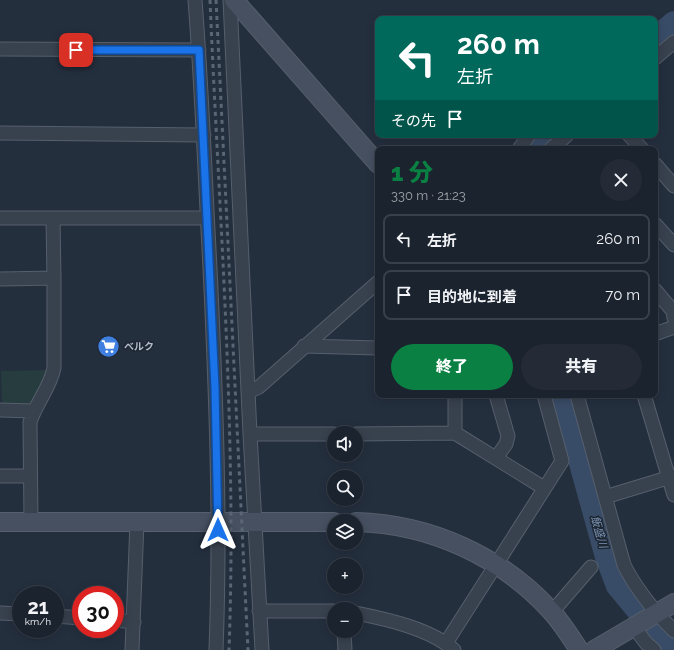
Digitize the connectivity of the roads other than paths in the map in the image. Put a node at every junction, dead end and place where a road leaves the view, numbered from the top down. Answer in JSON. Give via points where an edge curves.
{"nodes":[{"id":1,"x":195,"y":0,"type":"edge"},
{"id":2,"x":230,"y":0,"type":"edge"},
{"id":3,"x":234,"y":0,"type":"edge"},
{"id":4,"x":674,"y":42,"type":"edge"},
{"id":5,"x":0,"y":50,"type":"edge"},
{"id":6,"x":199,"y":50,"type":"junction"},
{"id":7,"x":658,"y":55,"type":"edge"},
{"id":8,"x":0,"y":133,"type":"edge"},
{"id":9,"x":204,"y":135,"type":"junction"},
{"id":10,"x":528,"y":138,"type":"edge"},
{"id":11,"x":564,"y":138,"type":"edge"},
{"id":12,"x":521,"y":146,"type":"edge"},
{"id":13,"x":554,"y":146,"type":"edge"},
{"id":14,"x":375,"y":161,"type":"edge"},
{"id":15,"x":658,"y":167,"type":"edge"},
{"id":16,"x":674,"y":186,"type":"edge"},
{"id":17,"x":0,"y":218,"type":"edge"},
{"id":18,"x":53,"y":218,"type":"junction"},
{"id":19,"x":207,"y":218,"type":"junction"},
{"id":20,"x":658,"y":227,"type":"edge"},
{"id":21,"x":674,"y":245,"type":"edge"},
{"id":22,"x":54,"y":278,"type":"junction"},
{"id":23,"x":0,"y":279,"type":"edge"},
{"id":24,"x":375,"y":285,"type":"edge"},
{"id":25,"x":658,"y":294,"type":"edge"},
{"id":26,"x":674,"y":318,"type":"edge"},
{"id":27,"x":674,"y":327,"type":"edge"},
{"id":28,"x":658,"y":333,"type":"edge"},
{"id":29,"x":304,"y":346,"type":"junction"},
{"id":30,"x":375,"y":348,"type":"edge"},
{"id":31,"x":248,"y":392,"type":"junction"},
{"id":32,"x":455,"y":398,"type":"edge"},
{"id":33,"x":497,"y":398,"type":"edge"},
{"id":34,"x":545,"y":398,"type":"edge"},
{"id":35,"x":578,"y":398,"type":"edge"},
{"id":36,"x":645,"y":398,"type":"edge"},
{"id":37,"x":0,"y":410,"type":"edge"},
{"id":38,"x":33,"y":411,"type":"junction"},
{"id":39,"x":454,"y":433,"type":"junction"},
{"id":40,"x":250,"y":434,"type":"junction"},
{"id":41,"x":327,"y":434,"type":"edge"},
{"id":42,"x":363,"y":434,"type":"edge"},
{"id":43,"x":496,"y":458,"type":"junction"},
{"id":44,"x":0,"y":476,"type":"edge"},
{"id":45,"x":30,"y":476,"type":"junction"},
{"id":46,"x":671,"y":477,"type":"edge"},
{"id":47,"x":544,"y":488,"type":"junction"},
{"id":48,"x":674,"y":495,"type":"edge"},
{"id":49,"x":605,"y":497,"type":"junction"},
{"id":50,"x":0,"y":522,"type":"edge"},
{"id":51,"x":31,"y":522,"type":"junction"},
{"id":52,"x":137,"y":522,"type":"junction"},
{"id":53,"x":218,"y":522,"type":"junction"},
{"id":54,"x":255,"y":522,"type":"junction"},
{"id":55,"x":327,"y":522,"type":"edge"},
{"id":56,"x":363,"y":522,"type":"edge"},
{"id":57,"x":496,"y":565,"type":"junction"},
{"id":58,"x":591,"y":567,"type":"dead end"},
{"id":59,"x":674,"y":603,"type":"edge"},
{"id":60,"x":259,"y":611,"type":"junction"},
{"id":61,"x":327,"y":611,"type":"edge"},
{"id":62,"x":552,"y":612,"type":"junction"},
{"id":63,"x":0,"y":613,"type":"edge"},
{"id":64,"x":12,"y":614,"type":"edge"},
{"id":65,"x":655,"y":614,"type":"junction"},
{"id":66,"x":363,"y":616,"type":"edge"},
{"id":67,"x":124,"y":621,"type":"edge"},
{"id":68,"x":134,"y":622,"type":"junction"},
{"id":69,"x":635,"y":626,"type":"junction"},
{"id":70,"x":674,"y":630,"type":"edge"},
{"id":71,"x":344,"y":638,"type":"edge"},
{"id":72,"x":450,"y":646,"type":"edge"},
{"id":73,"x":132,"y":650,"type":"edge"},
{"id":74,"x":216,"y":650,"type":"edge"},
{"id":75,"x":262,"y":650,"type":"edge"},
{"id":76,"x":345,"y":650,"type":"edge"},
{"id":77,"x":579,"y":650,"type":"edge"},
{"id":78,"x":594,"y":650,"type":"edge"},
{"id":79,"x":654,"y":650,"type":"edge"}],
"edges":[{"from":1,"to":6,"type":"street"},
{"from":2,"to":31,"type":"street"},
{"from":3,"to":14,"type":"street"},
{"from":4,"to":7,"type":"street"},
{"from":5,"to":6,"type":"street"},
{"from":6,"to":9,"type":"street"},
{"from":8,"to":9,"type":"street"},
{"from":9,"to":19,"type":"street"},
{"from":10,"to":12,"type":"street"},
{"from":11,"to":13,"type":"street"},
{"from":15,"to":16,"type":"street"},
{"from":17,"to":18,"type":"street"},
{"from":18,"to":19,"type":"street"},
{"from":18,"to":22,"type":"street"},
{"from":19,"to":53,"type":"street","via":[[216,395]]},
{"from":20,"to":21,"type":"street"},
{"from":22,"to":23,"type":"street"},
{"from":22,"to":38,"type":"street","via":[[54,368],[52,377]]},
{"from":24,"to":29,"type":"street"},
{"from":25,"to":26,"type":"street","via":[[673,311]]},
{"from":27,"to":28,"type":"street"},
{"from":29,"to":30,"type":"street"},
{"from":29,"to":31,"type":"street","via":[[259,387]]},
{"from":31,"to":40,"type":"street"},
{"from":32,"to":39,"type":"street"},
{"from":33,"to":43,"type":"street","via":[[508,436],[506,444]]},
{"from":34,"to":47,"type":"street","via":[[562,461]]},
{"from":35,"to":49,"type":"street"},
{"from":36,"to":46,"type":"street"},
{"from":37,"to":38,"type":"street"},
{"from":38,"to":45,"type":"street","via":[[30,422]]},
{"from":39,"to":42,"type":"street"},
{"from":39,"to":43,"type":"street"},
{"from":40,"to":41,"type":"street"},
{"from":40,"to":54,"type":"street"},
{"from":43,"to":47,"type":"street"},
{"from":44,"to":45,"type":"street"},
{"from":45,"to":51,"type":"street"},
{"from":46,"to":48,"type":"street"},
{"from":46,"to":49,"type":"street"},
{"from":47,"to":57,"type":"street"},
{"from":49,"to":65,"type":"street","via":[[624,566]]},
{"from":50,"to":51,"type":"street"},
{"from":51,"to":52,"type":"street"},
{"from":52,"to":53,"type":"street"},
{"from":52,"to":68,"type":"street"},
{"from":53,"to":54,"type":"street"},
{"from":53,"to":74,"type":"street"},
{"from":54,"to":55,"type":"street"},
{"from":54,"to":60,"type":"street"},
{"from":56,"to":57,"type":"street","via":[[406,528],[442,538]]},
{"from":57,"to":62,"type":"street","via":[[526,587]]},
{"from":57,"to":72,"type":"street"},
{"from":58,"to":62,"type":"street"},
{"from":59,"to":65,"type":"street"},
{"from":60,"to":61,"type":"street"},
{"from":60,"to":75,"type":"street"},
{"from":62,"to":77,"type":"street"},
{"from":63,"to":64,"type":"street"},
{"from":65,"to":69,"type":"street"},
{"from":65,"to":70,"type":"street"},
{"from":66,"to":72,"type":"street","via":[[402,624]]},
{"from":67,"to":68,"type":"street"},
{"from":68,"to":73,"type":"street"},
{"from":69,"to":78,"type":"street"},
{"from":69,"to":79,"type":"street"},
{"from":71,"to":76,"type":"street"}]}
